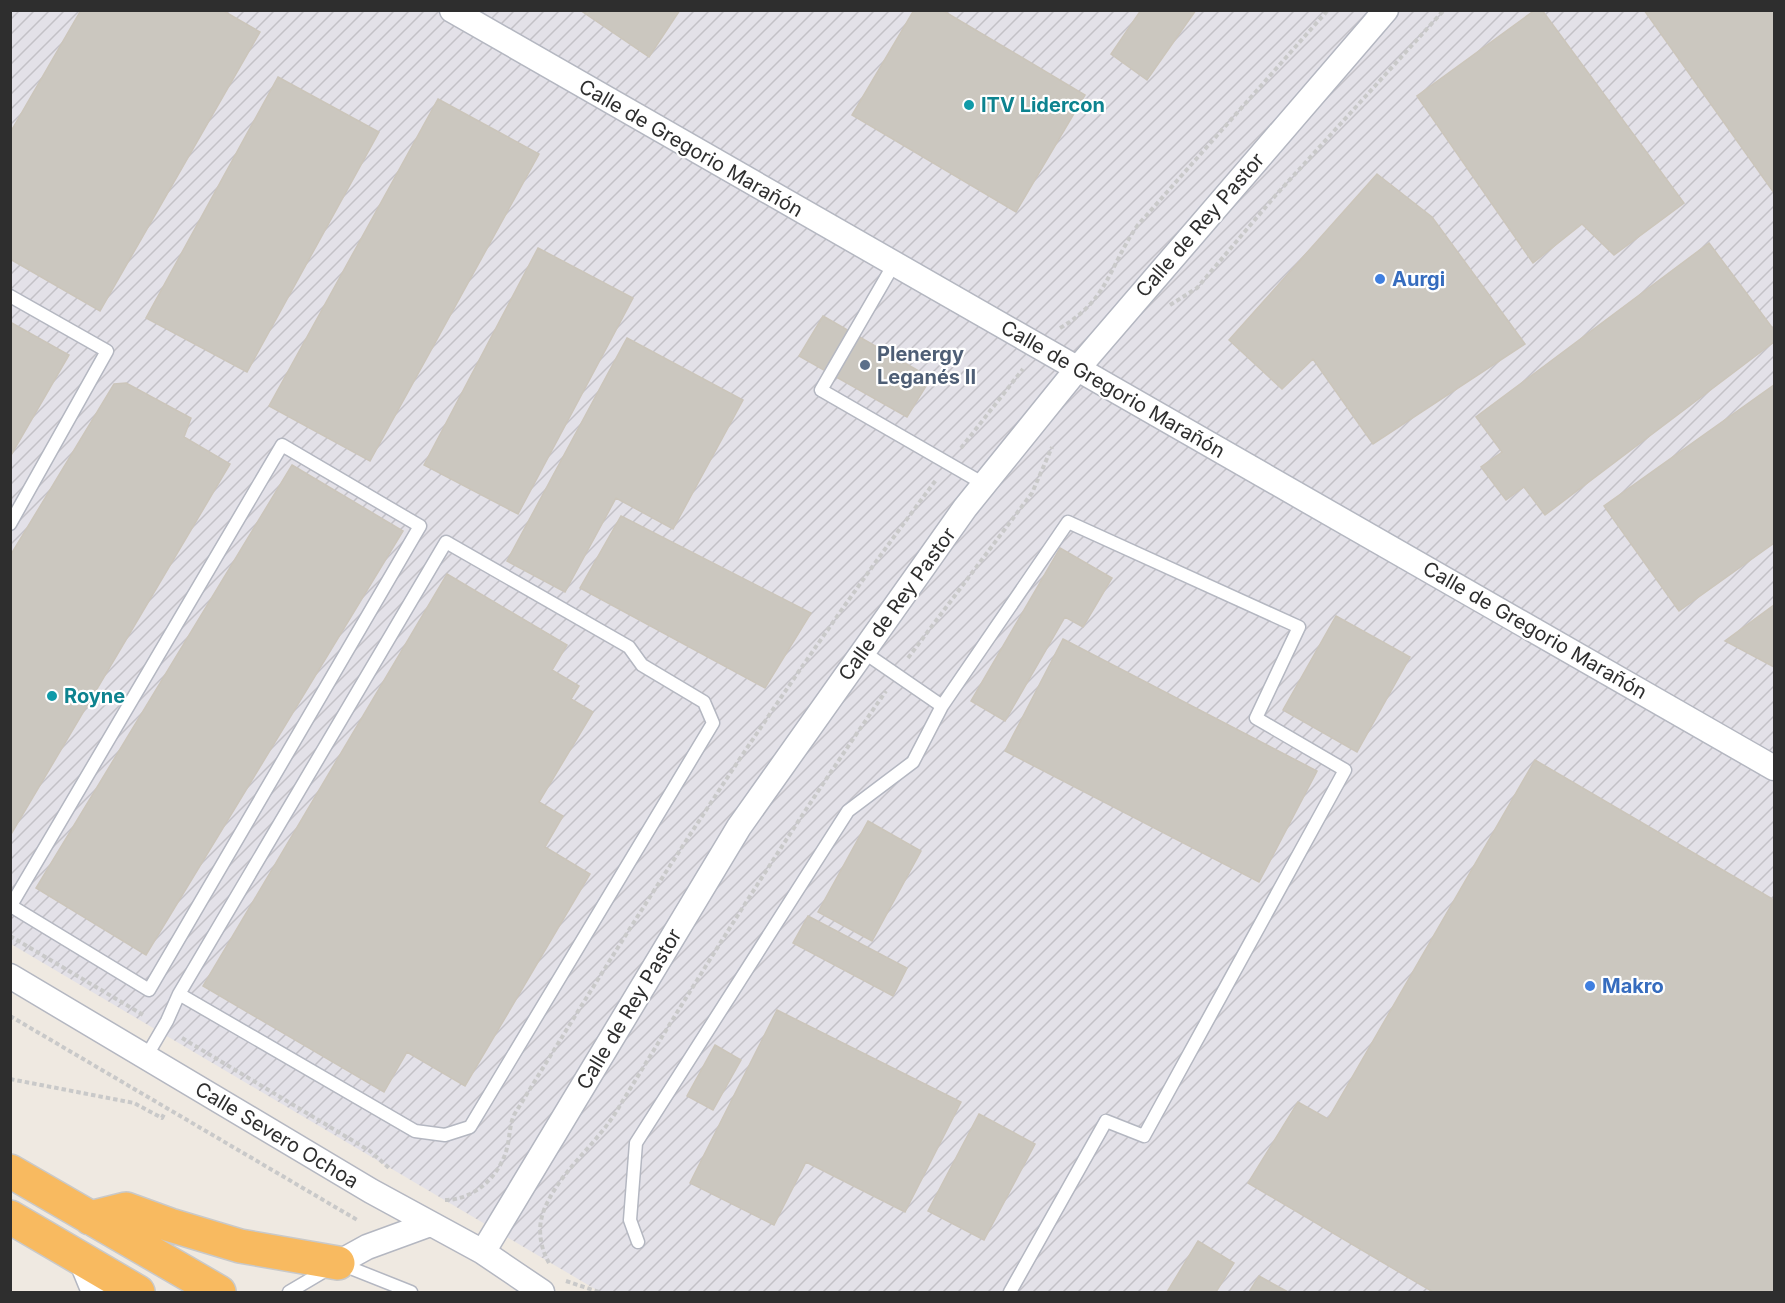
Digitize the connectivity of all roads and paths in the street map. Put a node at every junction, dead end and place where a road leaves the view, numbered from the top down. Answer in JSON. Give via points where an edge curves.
{"nodes":[{"id":1,"x":452,"y":10,"type":"edge"},
{"id":2,"x":1386,"y":10,"type":"edge"},
{"id":3,"x":1444,"y":10,"type":"edge"},
{"id":4,"x":894,"y":264,"type":"junction"},
{"id":5,"x":10,"y":296,"type":"edge"},
{"id":6,"x":1163,"y":310,"type":"dead end"},
{"id":7,"x":1078,"y":368,"type":"junction"},
{"id":8,"x":1059,"y":439,"type":"dead end"},
{"id":9,"x":984,"y":484,"type":"junction"},
{"id":10,"x":10,"y":524,"type":"edge"},
{"id":11,"x":862,"y":651,"type":"junction"},
{"id":12,"x":897,"y":675,"type":"junction"},
{"id":13,"x":942,"y":706,"type":"junction"},
{"id":14,"x":1774,"y":768,"type":"edge"},
{"id":15,"x":11,"y":907,"type":"edge"},
{"id":16,"x":10,"y":976,"type":"edge"},
{"id":17,"x":179,"y":994,"type":"junction"},
{"id":18,"x":10,"y":1016,"type":"edge"},
{"id":19,"x":146,"y":1057,"type":"junction"},
{"id":20,"x":10,"y":1079,"type":"edge"},
{"id":21,"x":164,"y":1114,"type":"dead end"},
{"id":22,"x":10,"y":1171,"type":"edge"},
{"id":23,"x":10,"y":1216,"type":"edge"},
{"id":24,"x":90,"y":1218,"type":"junction"},
{"id":25,"x":366,"y":1224,"type":"dead end"},
{"id":26,"x":430,"y":1224,"type":"junction"},
{"id":27,"x":638,"y":1242,"type":"dead end"},
{"id":28,"x":483,"y":1252,"type":"junction"},
{"id":29,"x":80,"y":1258,"type":"junction"},
{"id":30,"x":338,"y":1263,"type":"junction"},
{"id":31,"x":554,"y":1270,"type":"dead end"},
{"id":32,"x":559,"y":1275,"type":"dead end"},
{"id":33,"x":538,"y":1291,"type":"edge"},
{"id":34,"x":94,"y":1293,"type":"edge"},
{"id":35,"x":138,"y":1293,"type":"edge"},
{"id":36,"x":219,"y":1293,"type":"edge"},
{"id":37,"x":289,"y":1293,"type":"edge"},
{"id":38,"x":411,"y":1293,"type":"edge"},
{"id":39,"x":599,"y":1293,"type":"edge"},
{"id":40,"x":1010,"y":1293,"type":"edge"}],
"edges":[{"from":1,"to":4,"type":"street","name":"Calle de Gregorio Marañón"},
{"from":2,"to":7,"type":"street","name":"Calle de Rey Pastor"},
{"from":3,"to":6,"type":"path","via":[[1282,187],[1197,288]]},
{"from":4,"to":7,"type":"street","name":"Calle de Gregorio Marañón"},
{"from":4,"to":9,"type":"lane","via":[[821,390]]},
{"from":5,"to":10,"type":"lane","via":[[107,351]]},
{"from":7,"to":9,"type":"street","name":"Calle de Rey Pastor"},
{"from":7,"to":14,"type":"street","name":"Calle de Gregorio Marañón"},
{"from":8,"to":12,"type":"path","via":[[1046,458],[1032,493]]},
{"from":9,"to":11,"type":"street","name":"Calle de Rey Pastor"},
{"from":11,"to":12,"type":"lane"},
{"from":11,"to":28,"type":"street","name":"Calle de Rey Pastor","via":[[739,827]]},
{"from":12,"to":13,"type":"lane"},
{"from":12,"to":31,"type":"path","via":[[747,898],[610,1122],[559,1184],[544,1209],[541,1242]]},
{"from":13,"to":27,"type":"lane","via":[[913,762],[848,811],[636,1143],[630,1220]]},
{"from":13,"to":40,"type":"lane","via":[[1068,522],[1299,627],[1256,718],[1345,770],[1144,1136],[1106,1120]]},
{"from":15,"to":15,"type":"lane","via":[[282,445],[420,526],[149,990]]},
{"from":16,"to":19,"type":"street","name":"Calle Severo Ochoa"},
{"from":17,"to":17,"type":"lane","via":[[446,542],[629,646],[642,665],[704,702],[713,723],[470,1127],[445,1135],[415,1131]]},
{"from":17,"to":19,"type":"lane"},
{"from":18,"to":25,"type":"path"},
{"from":19,"to":26,"type":"street","name":"Calle Severo Ochoa"},
{"from":20,"to":21,"type":"path","via":[[134,1103],[162,1118]]},
{"from":22,"to":24,"type":"highway"},
{"from":23,"to":29,"type":"highway"},
{"from":24,"to":30,"type":"highway","via":[[126,1209],[240,1246]]},
{"from":24,"to":36,"type":"highway"},
{"from":26,"to":28,"type":"street","name":"Calle Severo Ochoa"},
{"from":26,"to":30,"type":"street","via":[[367,1247]]},
{"from":28,"to":33,"type":"street","name":"Calle Severo Ochoa"},
{"from":29,"to":34,"type":"street"},
{"from":29,"to":35,"type":"highway"},
{"from":30,"to":37,"type":"lane"},
{"from":30,"to":38,"type":"lane"},
{"from":32,"to":39,"type":"path"}]}
